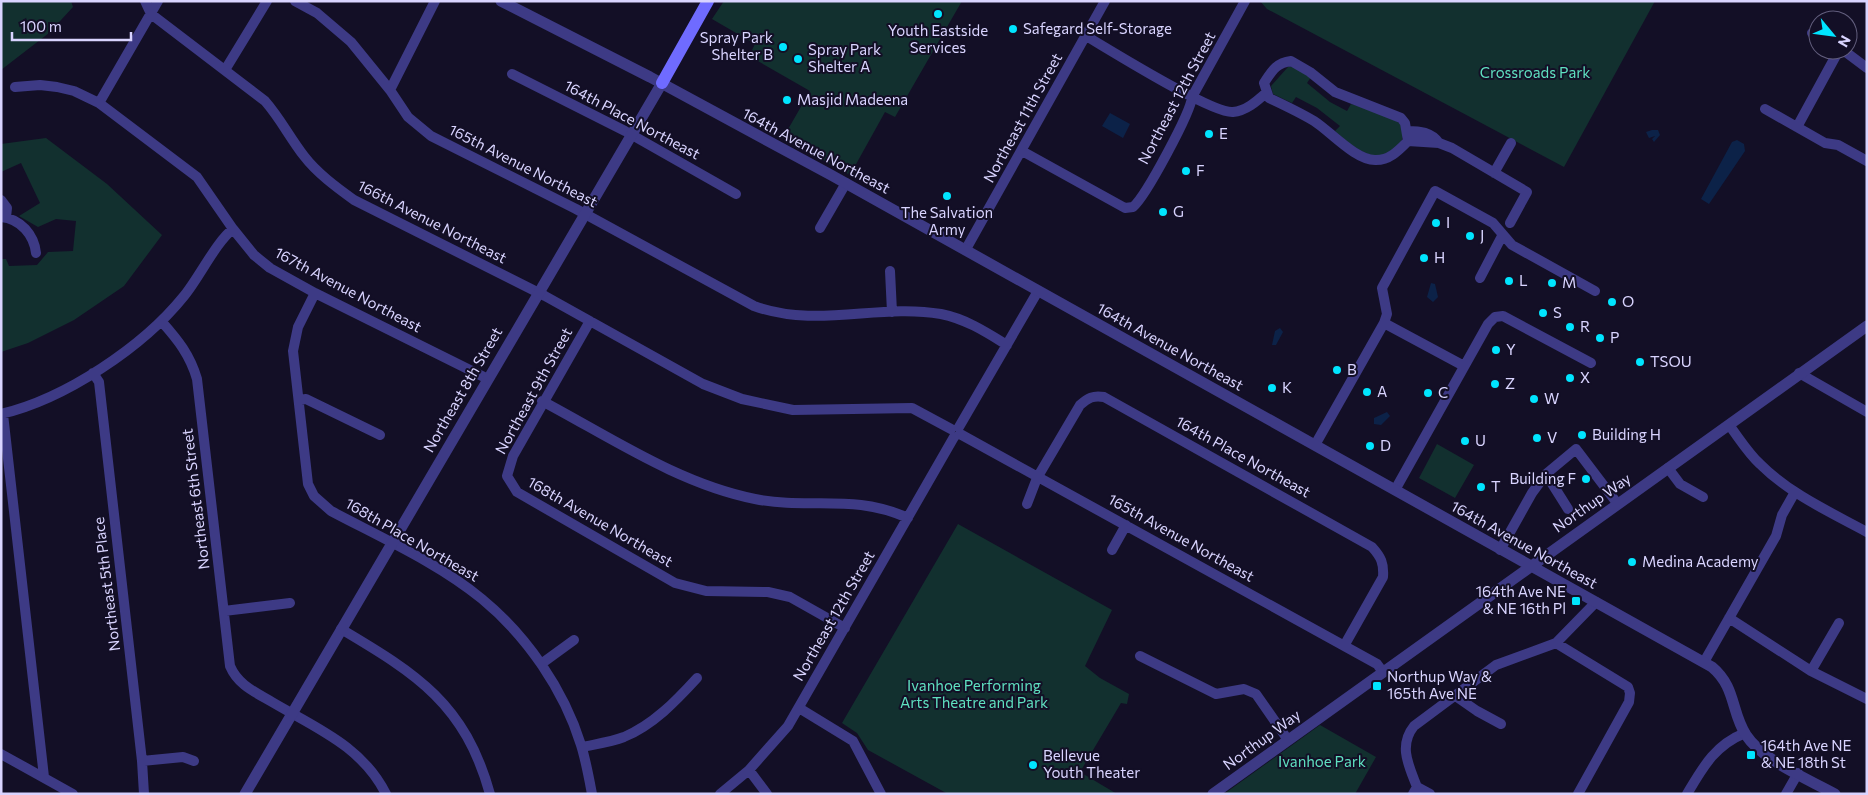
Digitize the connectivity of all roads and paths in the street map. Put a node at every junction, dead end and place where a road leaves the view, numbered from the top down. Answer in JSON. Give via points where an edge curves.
{"nodes":[{"id":1,"x":145,"y":1,"type":"edge"},
{"id":2,"x":158,"y":1,"type":"edge"},
{"id":3,"x":267,"y":1,"type":"edge"},
{"id":4,"x":295,"y":1,"type":"edge"},
{"id":5,"x":435,"y":1,"type":"edge"},
{"id":6,"x":500,"y":1,"type":"edge"},
{"id":7,"x":708,"y":1,"type":"edge"},
{"id":8,"x":1105,"y":1,"type":"edge"},
{"id":9,"x":1245,"y":1,"type":"edge"},
{"id":10,"x":151,"y":14,"type":"junction"},
{"id":11,"x":1086,"y":36,"type":"junction"},
{"id":12,"x":1835,"y":60,"type":"edge"},
{"id":13,"x":1855,"y":60,"type":"edge"},
{"id":14,"x":1867,"y":68,"type":"edge"},
{"id":15,"x":225,"y":70,"type":"junction"},
{"id":16,"x":512,"y":74,"type":"dead end"},
{"id":17,"x":662,"y":83,"type":"junction"},
{"id":18,"x":15,"y":87,"type":"dead end"},
{"id":19,"x":390,"y":90,"type":"junction"},
{"id":20,"x":1266,"y":93,"type":"junction"},
{"id":21,"x":1192,"y":97,"type":"junction"},
{"id":22,"x":98,"y":103,"type":"junction"},
{"id":23,"x":1765,"y":109,"type":"dead end"},
{"id":24,"x":1796,"y":127,"type":"junction"},
{"id":25,"x":632,"y":135,"type":"junction"},
{"id":26,"x":1408,"y":136,"type":"junction"},
{"id":27,"x":1511,"y":143,"type":"dead end"},
{"id":28,"x":1022,"y":150,"type":"junction"},
{"id":29,"x":1867,"y":162,"type":"edge"},
{"id":30,"x":1494,"y":173,"type":"junction"},
{"id":31,"x":846,"y":184,"type":"junction"},
{"id":32,"x":736,"y":194,"type":"dead end"},
{"id":33,"x":1,"y":200,"type":"edge"},
{"id":34,"x":586,"y":214,"type":"junction"},
{"id":35,"x":4,"y":217,"type":"edge"},
{"id":36,"x":1510,"y":223,"type":"dead end"},
{"id":37,"x":820,"y":228,"type":"dead end"},
{"id":38,"x":233,"y":229,"type":"junction"},
{"id":39,"x":1502,"y":236,"type":"junction"},
{"id":40,"x":966,"y":249,"type":"junction"},
{"id":41,"x":36,"y":253,"type":"dead end"},
{"id":42,"x":890,"y":271,"type":"dead end"},
{"id":43,"x":1480,"y":278,"type":"dead end"},
{"id":44,"x":1038,"y":290,"type":"junction"},
{"id":45,"x":1595,"y":291,"type":"dead end"},
{"id":46,"x":315,"y":293,"type":"junction"},
{"id":47,"x":538,"y":293,"type":"junction"},
{"id":48,"x":892,"y":312,"type":"junction"},
{"id":49,"x":590,"y":321,"type":"junction"},
{"id":50,"x":162,"y":322,"type":"junction"},
{"id":51,"x":1384,"y":323,"type":"junction"},
{"id":52,"x":1867,"y":326,"type":"edge"},
{"id":53,"x":1007,"y":344,"type":"junction"},
{"id":54,"x":1591,"y":363,"type":"dead end"},
{"id":55,"x":1464,"y":366,"type":"junction"},
{"id":56,"x":93,"y":373,"type":"junction"},
{"id":57,"x":1799,"y":374,"type":"junction"},
{"id":58,"x":488,"y":380,"type":"junction"},
{"id":59,"x":299,"y":400,"type":"junction"},
{"id":60,"x":542,"y":402,"type":"junction"},
{"id":61,"x":1867,"y":412,"type":"edge"},
{"id":62,"x":2,"y":414,"type":"edge"},
{"id":63,"x":1729,"y":425,"type":"junction"},
{"id":64,"x":956,"y":432,"type":"junction"},
{"id":65,"x":380,"y":435,"type":"dead end"},
{"id":66,"x":1315,"y":445,"type":"junction"},
{"id":67,"x":1668,"y":468,"type":"junction"},
{"id":68,"x":1546,"y":474,"type":"junction"},
{"id":69,"x":508,"y":476,"type":"joint"},
{"id":70,"x":1037,"y":478,"type":"junction"},
{"id":71,"x":1395,"y":490,"type":"junction"},
{"id":72,"x":1795,"y":492,"type":"junction"},
{"id":73,"x":1703,"y":497,"type":"dead end"},
{"id":74,"x":1617,"y":503,"type":"junction"},
{"id":75,"x":1027,"y":504,"type":"dead end"},
{"id":76,"x":1568,"y":509,"type":"dead end"},
{"id":77,"x":908,"y":518,"type":"junction"},
{"id":78,"x":1126,"y":525,"type":"junction"},
{"id":79,"x":1867,"y":532,"type":"edge"},
{"id":80,"x":392,"y":544,"type":"junction"},
{"id":81,"x":1112,"y":550,"type":"dead end"},
{"id":82,"x":1500,"y":550,"type":"junction"},
{"id":83,"x":1530,"y":566,"type":"junction"},
{"id":84,"x":1596,"y":602,"type":"junction"},
{"id":85,"x":290,"y":603,"type":"dead end"},
{"id":86,"x":224,"y":610,"type":"junction"},
{"id":87,"x":1729,"y":618,"type":"junction"},
{"id":88,"x":1839,"y":623,"type":"dead end"},
{"id":89,"x":845,"y":628,"type":"junction"},
{"id":90,"x":341,"y":629,"type":"junction"},
{"id":91,"x":574,"y":640,"type":"dead end"},
{"id":92,"x":1556,"y":643,"type":"junction"},
{"id":93,"x":1344,"y":646,"type":"junction"},
{"id":94,"x":1140,"y":656,"type":"dead end"},
{"id":95,"x":1704,"y":662,"type":"junction"},
{"id":96,"x":541,"y":664,"type":"junction"},
{"id":97,"x":1811,"y":671,"type":"junction"},
{"id":98,"x":1382,"y":672,"type":"junction"},
{"id":99,"x":697,"y":678,"type":"dead end"},
{"id":100,"x":1454,"y":695,"type":"junction"},
{"id":101,"x":1867,"y":699,"type":"edge"},
{"id":102,"x":799,"y":708,"type":"junction"},
{"id":103,"x":292,"y":714,"type":"junction"},
{"id":104,"x":1501,"y":724,"type":"dead end"},
{"id":105,"x":1745,"y":733,"type":"junction"},
{"id":106,"x":1288,"y":740,"type":"junction"},
{"id":107,"x":582,"y":747,"type":"junction"},
{"id":108,"x":1,"y":754,"type":"edge"},
{"id":109,"x":142,"y":761,"type":"junction"},
{"id":110,"x":194,"y":761,"type":"dead end"},
{"id":111,"x":749,"y":770,"type":"junction"},
{"id":112,"x":1798,"y":773,"type":"junction"},
{"id":113,"x":44,"y":777,"type":"junction"},
{"id":114,"x":1415,"y":790,"type":"edge"},
{"id":115,"x":74,"y":794,"type":"edge"},
{"id":116,"x":144,"y":794,"type":"edge"},
{"id":117,"x":245,"y":794,"type":"edge"},
{"id":118,"x":386,"y":794,"type":"edge"},
{"id":119,"x":490,"y":794,"type":"edge"},
{"id":120,"x":592,"y":794,"type":"edge"},
{"id":121,"x":720,"y":794,"type":"edge"},
{"id":122,"x":766,"y":794,"type":"edge"},
{"id":123,"x":881,"y":794,"type":"edge"},
{"id":124,"x":1213,"y":794,"type":"edge"},
{"id":125,"x":1430,"y":794,"type":"edge"},
{"id":126,"x":1578,"y":794,"type":"edge"},
{"id":127,"x":1687,"y":794,"type":"edge"},
{"id":128,"x":1786,"y":794,"type":"edge"},
{"id":129,"x":1835,"y":794,"type":"edge"}],
"edges":[{"from":1,"to":10,"type":"street"},
{"from":2,"to":10,"type":"street"},
{"from":3,"to":15,"type":"street"},
{"from":4,"to":19,"type":"street","name":"165th Avenue Northeast","via":[[317,13],[351,42]]},
{"from":5,"to":19,"type":"street"},
{"from":6,"to":17,"type":"street","name":"164th Avenue Northeast"},
{"from":7,"to":17,"type":"main road","name":"Northeast 8th Street"},
{"from":8,"to":11,"type":"street","name":"Northeast 11th Street"},
{"from":9,"to":21,"type":"street","name":"Northeast 12th Street"},
{"from":10,"to":15,"type":"street","name":"166th Avenue Northeast"},
{"from":10,"to":22,"type":"street"},
{"from":11,"to":21,"type":"street"},
{"from":11,"to":28,"type":"street","name":"Northeast 11th Street"},
{"from":12,"to":24,"type":"street"},
{"from":13,"to":14,"type":"street"},
{"from":15,"to":47,"type":"street","name":"166th Avenue Northeast","via":[[265,101],[304,157],[334,186],[354,200]]},
{"from":16,"to":25,"type":"street","name":"164th Place Northeast"},
{"from":17,"to":25,"type":"street","name":"Northeast 8th Street"},
{"from":17,"to":31,"type":"street","name":"164th Avenue Northeast"},
{"from":18,"to":22,"type":"street","name":"167th Avenue Northeast","via":[[57,87]]},
{"from":19,"to":34,"type":"street","name":"165th Avenue Northeast","via":[[408,117],[431,136]]},
{"from":20,"to":21,"type":"street","via":[[1234,112],[1223,111]]},
{"from":20,"to":26,"type":"street","via":[[1269,98],[1315,122],[1367,158],[1390,157]]},
{"from":20,"to":26,"type":"street","via":[[1264,83],[1274,68],[1282,62],[1291,61],[1335,92],[1401,118],[1406,123]]},
{"from":21,"to":28,"type":"street","name":"Northeast 12th Street","via":[[1192,106],[1133,207],[1125,208]]},
{"from":22,"to":38,"type":"street","name":"167th Avenue Northeast","via":[[197,177]]},
{"from":23,"to":24,"type":"street"},
{"from":24,"to":29,"type":"street"},
{"from":25,"to":32,"type":"street","name":"164th Place Northeast"},
{"from":25,"to":34,"type":"street","name":"Northeast 8th Street"},
{"from":26,"to":30,"type":"street","via":[[1452,148]]},
{"from":27,"to":30,"type":"street"},
{"from":28,"to":40,"type":"street","name":"Northeast 11th Street"},
{"from":30,"to":36,"type":"street","via":[[1527,192]]},
{"from":31,"to":37,"type":"street"},
{"from":31,"to":40,"type":"street","name":"164th Avenue Northeast"},
{"from":33,"to":35,"type":"street","via":[[7,208]]},
{"from":34,"to":47,"type":"street","name":"Northeast 8th Street"},
{"from":34,"to":48,"type":"street","name":"165th Avenue Northeast","via":[[736,297],[773,313],[806,317]]},
{"from":35,"to":41,"type":"street","via":[[29,232],[34,239]]},
{"from":38,"to":46,"type":"street","name":"167th Avenue Northeast","via":[[254,255],[270,268]]},
{"from":38,"to":50,"type":"street","via":[[225,235],[201,274]]},
{"from":39,"to":43,"type":"street"},
{"from":39,"to":45,"type":"street","via":[[1512,245]]},
{"from":39,"to":51,"type":"street","via":[[1493,223],[1435,191],[1382,288],[1387,314]]},
{"from":40,"to":44,"type":"street","name":"164th Avenue Northeast"},
{"from":42,"to":48,"type":"street"},
{"from":44,"to":53,"type":"street","name":"Northeast 12th Street"},
{"from":44,"to":66,"type":"street","name":"164th Avenue Northeast"},
{"from":46,"to":58,"type":"street","name":"167th Avenue Northeast"},
{"from":46,"to":59,"type":"street","via":[[295,338],[294,369]]},
{"from":47,"to":49,"type":"street","name":"166th Avenue Northeast"},
{"from":47,"to":58,"type":"street","name":"Northeast 8th Street"},
{"from":48,"to":53,"type":"street","via":[[956,318]]},
{"from":49,"to":60,"type":"street","name":"Northeast 9th Street"},
{"from":49,"to":64,"type":"street","name":"166th Avenue Northeast","via":[[703,384],[742,399],[793,410],[912,408]]},
{"from":50,"to":56,"type":"street","via":[[134,347]]},
{"from":50,"to":86,"type":"street","name":"Northeast 6th Street","via":[[182,345],[197,379]]},
{"from":51,"to":55,"type":"street"},
{"from":51,"to":66,"type":"street"},
{"from":52,"to":57,"type":"street","name":"Northup Way"},
{"from":53,"to":64,"type":"street","name":"Northeast 12th Street"},
{"from":54,"to":55,"type":"street","via":[[1503,316],[1488,324]]},
{"from":55,"to":71,"type":"street"},
{"from":56,"to":62,"type":"street","via":[[25,407]]},
{"from":56,"to":109,"type":"street","name":"Northeast 5th Place","via":[[99,382]]},
{"from":57,"to":61,"type":"street"},
{"from":57,"to":63,"type":"street","name":"Northup Way"},
{"from":58,"to":80,"type":"street","name":"Northeast 8th Street"},
{"from":59,"to":65,"type":"street","via":[[306,398]]},
{"from":59,"to":80,"type":"street","name":"168th Place Northeast","via":[[308,484],[314,496],[332,511]]},
{"from":60,"to":69,"type":"street","name":"Northeast 9th Street","via":[[513,456]]},
{"from":60,"to":77,"type":"street","via":[[675,472],[709,486],[776,503],[871,505]]},
{"from":62,"to":113,"type":"street"},
{"from":63,"to":67,"type":"street","name":"Northup Way"},
{"from":63,"to":72,"type":"street","via":[[1759,463]]},
{"from":64,"to":70,"type":"street","name":"165th Avenue Northeast"},
{"from":64,"to":77,"type":"street","name":"Northeast 12th Street"},
{"from":66,"to":71,"type":"street","name":"164th Avenue Northeast"},
{"from":67,"to":73,"type":"street","via":[[1680,484]]},
{"from":67,"to":74,"type":"street","name":"Northup Way"},
{"from":68,"to":74,"type":"street","via":[[1576,449]]},
{"from":68,"to":76,"type":"street"},
{"from":68,"to":82,"type":"street","via":[[1532,492]]},
{"from":69,"to":89,"type":"street","name":"168th Avenue Northeast","via":[[517,492],[528,499],[684,586],[706,591],[768,592],[790,597]]},
{"from":70,"to":75,"type":"street"},
{"from":70,"to":78,"type":"street","name":"165th Avenue Northeast"},
{"from":70,"to":93,"type":"street","name":"164th Place Northeast","via":[[1075,412],[1087,398],[1104,397],[1372,547],[1384,564],[1383,577]]},
{"from":71,"to":82,"type":"street","name":"164th Avenue Northeast"},
{"from":72,"to":79,"type":"street"},
{"from":72,"to":87,"type":"street","via":[[1782,515],[1776,536]]},
{"from":74,"to":83,"type":"street","name":"Northup Way"},
{"from":77,"to":89,"type":"street","name":"Northeast 12th Street"},
{"from":78,"to":81,"type":"street"},
{"from":78,"to":93,"type":"street","name":"165th Avenue Northeast"},
{"from":80,"to":90,"type":"street","name":"Northeast 8th Street"},
{"from":80,"to":96,"type":"street","name":"168th Place Northeast","via":[[482,599]]},
{"from":82,"to":83,"type":"street","name":"164th Avenue Northeast"},
{"from":83,"to":84,"type":"street","name":"164th Avenue Northeast"},
{"from":83,"to":98,"type":"street","name":"Northup Way"},
{"from":84,"to":92,"type":"street"},
{"from":84,"to":95,"type":"street","name":"164th Avenue Northeast"},
{"from":85,"to":86,"type":"street"},
{"from":86,"to":103,"type":"street","name":"Northeast 6th Street","via":[[230,666],[238,681]]},
{"from":87,"to":95,"type":"street"},
{"from":87,"to":97,"type":"street"},
{"from":88,"to":97,"type":"street"},
{"from":89,"to":102,"type":"street","name":"Northeast 12th Street"},
{"from":90,"to":103,"type":"street","name":"Northeast 8th Street"},
{"from":90,"to":119,"type":"street","via":[[414,675],[446,706],[467,737]]},
{"from":91,"to":96,"type":"street"},
{"from":92,"to":100,"type":"street","via":[[1496,665]]},
{"from":92,"to":126,"type":"street","via":[[1628,687],[1630,693],[1629,702]]},
{"from":93,"to":98,"type":"street","name":"165th Avenue Northeast","via":[[1378,665]]},
{"from":94,"to":106,"type":"street","via":[[1216,694],[1244,689],[1256,694]]},
{"from":95,"to":105,"type":"street","name":"164th Avenue Northeast","via":[[1726,683]]},
{"from":96,"to":107,"type":"street","name":"168th Place Northeast","via":[[563,701]]},
{"from":97,"to":101,"type":"street"},
{"from":98,"to":106,"type":"street","name":"Northup Way"},
{"from":99,"to":107,"type":"street","via":[[645,725],[624,737]]},
{"from":100,"to":104,"type":"street"},
{"from":100,"to":114,"type":"street","via":[[1408,733],[1406,757]]},
{"from":102,"to":111,"type":"street","name":"Northeast 12th Street","via":[[777,740]]},
{"from":102,"to":123,"type":"street","via":[[853,741]]},
{"from":103,"to":117,"type":"street","name":"Northeast 8th Street"},
{"from":103,"to":118,"type":"street","via":[[364,760],[378,777]]},
{"from":105,"to":112,"type":"street","name":"164th Avenue Northeast","via":[[1761,751]]},
{"from":105,"to":127,"type":"street","via":[[1715,752]]},
{"from":106,"to":124,"type":"street","name":"Northup Way"},
{"from":107,"to":120,"type":"street","name":"168th Place Northeast"},
{"from":108,"to":113,"type":"street"},
{"from":109,"to":110,"type":"street","via":[[183,757]]},
{"from":109,"to":116,"type":"street","name":"Northeast 5th Place"},
{"from":111,"to":121,"type":"street","name":"Northeast 12th Street"},
{"from":111,"to":122,"type":"street"},
{"from":112,"to":128,"type":"street"},
{"from":112,"to":129,"type":"street","name":"164th Avenue Northeast"},
{"from":113,"to":115,"type":"street"},
{"from":114,"to":125,"type":"street"}]}
